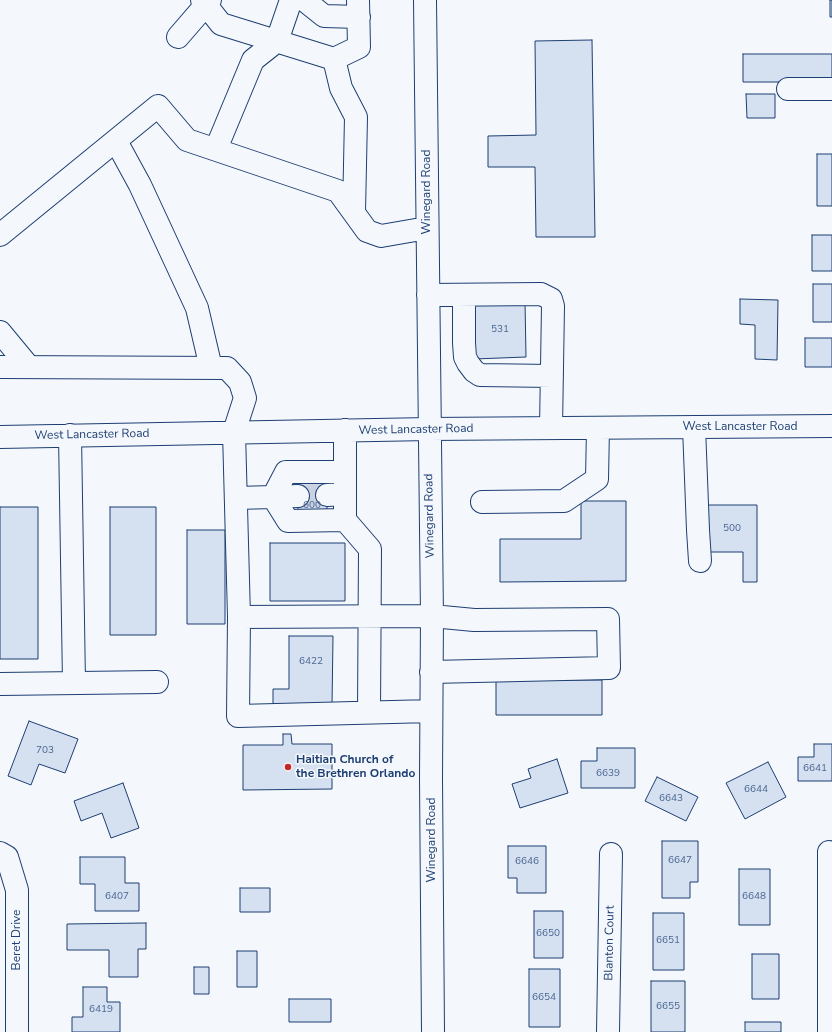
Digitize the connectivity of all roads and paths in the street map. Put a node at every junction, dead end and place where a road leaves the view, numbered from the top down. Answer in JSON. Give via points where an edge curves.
{"nodes":[{"id":1,"x":291,"y":0,"type":"edge"},
{"id":2,"x":304,"y":0,"type":"edge"},
{"id":3,"x":425,"y":0,"type":"edge"},
{"id":4,"x":206,"y":2,"type":"edge"},
{"id":5,"x":358,"y":8,"type":"edge"},
{"id":6,"x":178,"y":37,"type":"dead end"},
{"id":7,"x":277,"y":41,"type":"junction"},
{"id":8,"x":334,"y":59,"type":"junction"},
{"id":9,"x":788,"y":89,"type":"dead end"},
{"id":10,"x":832,"y":89,"type":"edge"},
{"id":11,"x":116,"y":141,"type":"junction"},
{"id":12,"x":216,"y":149,"type":"junction"},
{"id":13,"x":354,"y":212,"type":"junction"},
{"id":14,"x":427,"y":228,"type":"junction"},
{"id":15,"x":0,"y":235,"type":"edge"},
{"id":16,"x":428,"y":295,"type":"junction"},
{"id":17,"x":464,"y":295,"type":"junction"},
{"id":18,"x":0,"y":332,"type":"edge"},
{"id":19,"x":0,"y":367,"type":"edge"},
{"id":20,"x":29,"y":367,"type":"junction"},
{"id":21,"x":210,"y":368,"type":"junction"},
{"id":22,"x":552,"y":376,"type":"junction"},
{"id":23,"x":832,"y":426,"type":"edge"},
{"id":24,"x":694,"y":427,"type":"junction"},
{"id":25,"x":551,"y":428,"type":"junction"},
{"id":26,"x":598,"y":428,"type":"junction"},
{"id":27,"x":429,"y":429,"type":"junction"},
{"id":28,"x":345,"y":430,"type":"junction"},
{"id":29,"x":234,"y":432,"type":"junction"},
{"id":30,"x":70,"y":435,"type":"junction"},
{"id":31,"x":0,"y":437,"type":"edge"},
{"id":32,"x":345,"y":472,"type":"junction"},
{"id":33,"x":298,"y":496,"type":"tunnel mouth"},
{"id":34,"x":273,"y":497,"type":"junction"},
{"id":35,"x":236,"y":498,"type":"junction"},
{"id":36,"x":482,"y":502,"type":"dead end"},
{"id":37,"x":345,"y":520,"type":"junction"},
{"id":38,"x":700,"y":561,"type":"dead end"},
{"id":39,"x":239,"y":616,"type":"junction"},
{"id":40,"x":369,"y":616,"type":"junction"},
{"id":41,"x":432,"y":616,"type":"junction"},
{"id":42,"x":431,"y":672,"type":"junction"},
{"id":43,"x":157,"y":682,"type":"dead end"},
{"id":44,"x":74,"y":683,"type":"junction"},
{"id":45,"x":0,"y":684,"type":"edge"},
{"id":46,"x":431,"y":711,"type":"junction"},
{"id":47,"x":369,"y":712,"type":"junction"},
{"id":48,"x":828,"y":852,"type":"dead end"},
{"id":49,"x":0,"y":853,"type":"edge"},
{"id":50,"x":611,"y":854,"type":"dead end"},
{"id":51,"x":17,"y":1032,"type":"edge"},
{"id":52,"x":433,"y":1032,"type":"edge"},
{"id":53,"x":608,"y":1032,"type":"edge"},
{"id":54,"x":828,"y":1032,"type":"edge"}],
"edges":[{"from":1,"to":7,"type":"street"},
{"from":2,"to":5,"type":"street","via":[[324,16]]},
{"from":3,"to":14,"type":"street","name":"Winegard Road"},
{"from":4,"to":6,"type":"street"},
{"from":4,"to":7,"type":"street","via":[[221,24]]},
{"from":5,"to":8,"type":"street","via":[[359,47]]},
{"from":7,"to":8,"type":"street"},
{"from":7,"to":12,"type":"street","via":[[253,60]]},
{"from":8,"to":13,"type":"street","via":[[341,88],[356,117]]},
{"from":9,"to":10,"type":"street"},
{"from":11,"to":12,"type":"street","via":[[158,106],[187,140]]},
{"from":11,"to":15,"type":"street"},
{"from":11,"to":21,"type":"street","via":[[140,185],[197,308]]},
{"from":12,"to":13,"type":"street","via":[[338,190]]},
{"from":13,"to":14,"type":"street","via":[[367,231],[381,236]]},
{"from":14,"to":16,"type":"street","name":"Winegard Road"},
{"from":16,"to":17,"type":"street"},
{"from":16,"to":27,"type":"street","name":"Winegard Road"},
{"from":17,"to":22,"type":"street","via":[[465,357],[474,372],[480,375]]},
{"from":17,"to":22,"type":"street","via":[[541,294],[552,299]]},
{"from":18,"to":20,"type":"street"},
{"from":19,"to":20,"type":"street"},
{"from":20,"to":21,"type":"street"},
{"from":21,"to":29,"type":"street","via":[[227,368],[240,382],[245,398]]},
{"from":22,"to":25,"type":"street"},
{"from":23,"to":24,"type":"street","name":"West Lancaster Road"},
{"from":24,"to":26,"type":"street","name":"West Lancaster Road"},
{"from":24,"to":38,"type":"street"},
{"from":25,"to":26,"type":"street","name":"West Lancaster Road"},
{"from":25,"to":27,"type":"street","name":"West Lancaster Road"},
{"from":26,"to":36,"type":"street","via":[[597,479],[564,501]]},
{"from":27,"to":28,"type":"street","name":"West Lancaster Road"},
{"from":27,"to":41,"type":"street","name":"Winegard Road"},
{"from":28,"to":29,"type":"street","name":"West Lancaster Road"},
{"from":28,"to":32,"type":"street"},
{"from":29,"to":30,"type":"street","name":"West Lancaster Road"},
{"from":29,"to":35,"type":"street"},
{"from":30,"to":31,"type":"street","name":"West Lancaster Road"},
{"from":30,"to":44,"type":"street"},
{"from":32,"to":34,"type":"street","via":[[286,472]]},
{"from":32,"to":37,"type":"street","via":[[336,495]]},
{"from":33,"to":34,"type":"street"},
{"from":34,"to":35,"type":"street"},
{"from":34,"to":37,"type":"street","via":[[288,521]]},
{"from":35,"to":39,"type":"street"},
{"from":37,"to":40,"type":"street","via":[[370,549]]},
{"from":39,"to":40,"type":"street"},
{"from":39,"to":47,"type":"street","via":[[238,716]]},
{"from":40,"to":41,"type":"street"},
{"from":40,"to":47,"type":"street"},
{"from":41,"to":42,"type":"street","name":"Winegard Road"},
{"from":41,"to":42,"type":"street","via":[[474,620],[608,619],[609,668]]},
{"from":42,"to":46,"type":"street","name":"Winegard Road"},
{"from":43,"to":44,"type":"street"},
{"from":44,"to":45,"type":"street"},
{"from":46,"to":47,"type":"street"},
{"from":46,"to":52,"type":"street","name":"Winegard Road"},
{"from":48,"to":54,"type":"street"},
{"from":49,"to":51,"type":"street","name":"Beret Drive","via":[[7,857],[17,890]]},
{"from":50,"to":53,"type":"street","name":"Blanton Court"}]}
